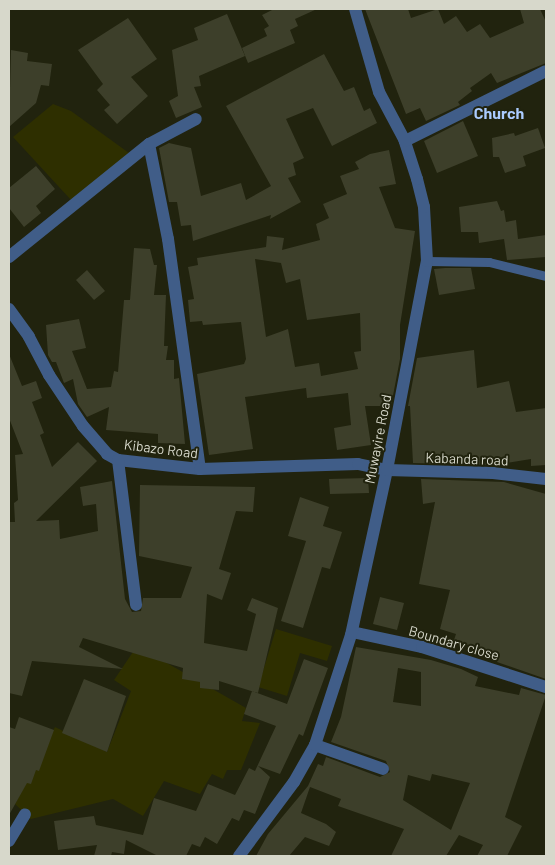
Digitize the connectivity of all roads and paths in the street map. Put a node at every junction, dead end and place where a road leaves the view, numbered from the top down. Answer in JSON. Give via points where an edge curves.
{"nodes":[{"id":1,"x":355,"y":9,"type":"edge"},
{"id":2,"x":546,"y":71,"type":"edge"},
{"id":3,"x":196,"y":119,"type":"dead end"},
{"id":4,"x":405,"y":141,"type":"junction"},
{"id":5,"x":149,"y":144,"type":"junction"},
{"id":6,"x":9,"y":257,"type":"edge"},
{"id":7,"x":427,"y":261,"type":"junction"},
{"id":8,"x":546,"y":276,"type":"edge"},
{"id":9,"x":9,"y":309,"type":"edge"},
{"id":10,"x":118,"y":460,"type":"junction"},
{"id":11,"x":200,"y":469,"type":"junction"},
{"id":12,"x":387,"y":470,"type":"junction"},
{"id":13,"x":546,"y":479,"type":"edge"},
{"id":14,"x":136,"y":605,"type":"dead end"},
{"id":15,"x":352,"y":632,"type":"junction"},
{"id":16,"x":546,"y":687,"type":"edge"},
{"id":17,"x":316,"y":745,"type":"junction"},
{"id":18,"x":383,"y":769,"type":"dead end"},
{"id":19,"x":25,"y":814,"type":"dead end"},
{"id":20,"x":9,"y":841,"type":"edge"},
{"id":21,"x":239,"y":856,"type":"edge"}],
"edges":[{"from":1,"to":4,"type":"street","name":"Muwayire Road","via":[[379,92]]},
{"from":2,"to":4,"type":"street"},
{"from":3,"to":5,"type":"street"},
{"from":4,"to":7,"type":"street","name":"Muwayire Road","via":[[424,207]]},
{"from":5,"to":6,"type":"street"},
{"from":5,"to":11,"type":"street","via":[[168,239]]},
{"from":7,"to":8,"type":"lane","via":[[489,262]]},
{"from":7,"to":12,"type":"street","name":"Muwayire Road"},
{"from":9,"to":10,"type":"street","name":"Kibazo Road","via":[[83,426],[107,454]]},
{"from":10,"to":11,"type":"street","name":"Kibazo Road"},
{"from":10,"to":14,"type":"street"},
{"from":11,"to":12,"type":"street","name":"Kibazo Road","via":[[341,464]]},
{"from":12,"to":13,"type":"street","name":"Kabanda road","via":[[493,473]]},
{"from":12,"to":15,"type":"street","name":"Muwayire Road"},
{"from":15,"to":16,"type":"street","name":"Boundary close","via":[[422,647]]},
{"from":15,"to":17,"type":"street","name":"Muwayire Road"},
{"from":17,"to":18,"type":"street"},
{"from":17,"to":21,"type":"street","name":"Muwayire Road","via":[[294,782]]},
{"from":19,"to":20,"type":"street"}]}
